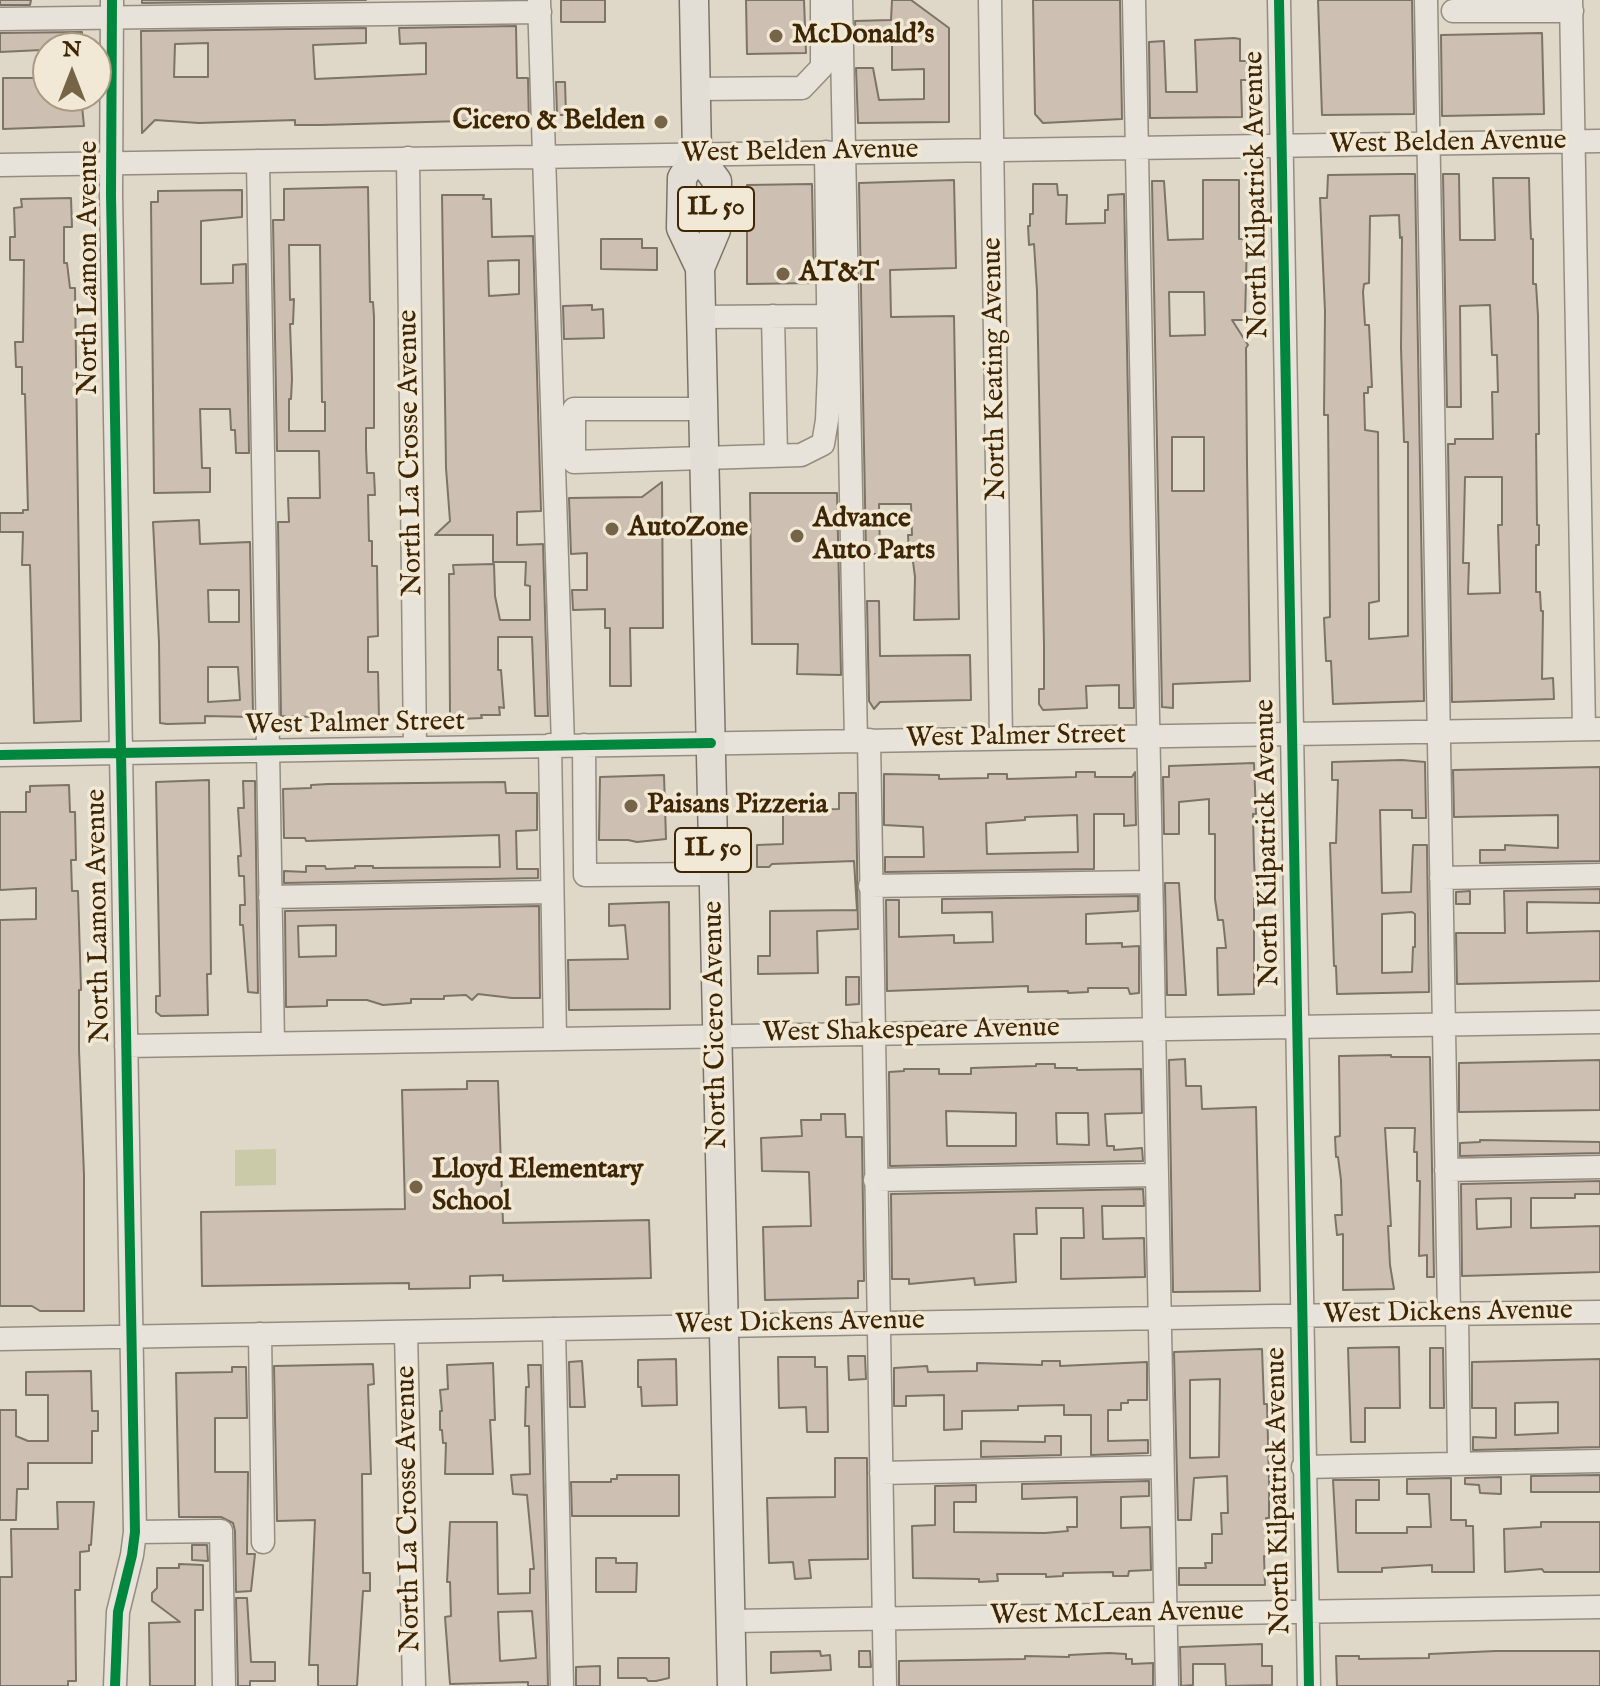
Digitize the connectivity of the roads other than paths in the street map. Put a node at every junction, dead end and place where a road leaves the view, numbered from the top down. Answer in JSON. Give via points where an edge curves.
{"nodes":[{"id":1,"x":694,"y":0,"type":"edge"},
{"id":2,"x":815,"y":0,"type":"edge"},
{"id":3,"x":822,"y":0,"type":"edge"},
{"id":4,"x":841,"y":0,"type":"edge"},
{"id":5,"x":990,"y":0,"type":"edge"},
{"id":6,"x":1134,"y":0,"type":"edge"},
{"id":7,"x":1279,"y":0,"type":"edge"},
{"id":8,"x":1426,"y":0,"type":"edge"},
{"id":9,"x":540,"y":6,"type":"edge"},
{"id":10,"x":1572,"y":6,"type":"edge"},
{"id":11,"x":112,"y":9,"type":"edge"},
{"id":12,"x":1453,"y":11,"type":"dead end"},
{"id":13,"x":0,"y":19,"type":"edge"},
{"id":14,"x":822,"y":67,"type":"junction"},
{"id":15,"x":696,"y":89,"type":"junction"},
{"id":16,"x":1600,"y":141,"type":"edge"},
{"id":17,"x":1574,"y":142,"type":"junction"},
{"id":18,"x":1429,"y":144,"type":"junction"},
{"id":19,"x":1282,"y":146,"type":"junction"},
{"id":20,"x":1136,"y":148,"type":"junction"},
{"id":21,"x":992,"y":150,"type":"junction"},
{"id":22,"x":835,"y":152,"type":"junction"},
{"id":23,"x":697,"y":154,"type":"junction"},
{"id":24,"x":544,"y":156,"type":"junction"},
{"id":25,"x":408,"y":158,"type":"junction"},
{"id":26,"x":258,"y":161,"type":"junction"},
{"id":27,"x":113,"y":164,"type":"junction"},
{"id":28,"x":0,"y":165,"type":"edge"},
{"id":29,"x":773,"y":316,"type":"junction"},
{"id":30,"x":829,"y":316,"type":"junction"},
{"id":31,"x":701,"y":317,"type":"junction"},
{"id":32,"x":703,"y":409,"type":"junction"},
{"id":33,"x":776,"y":455,"type":"junction"},
{"id":34,"x":704,"y":457,"type":"junction"},
{"id":35,"x":1592,"y":729,"type":"edge"},
{"id":36,"x":1438,"y":731,"type":"junction"},
{"id":37,"x":1291,"y":734,"type":"junction"},
{"id":38,"x":1148,"y":736,"type":"junction"},
{"id":39,"x":1001,"y":738,"type":"junction"},
{"id":40,"x":862,"y":740,"type":"junction"},
{"id":41,"x":711,"y":743,"type":"junction"},
{"id":42,"x":565,"y":745,"type":"junction"},
{"id":43,"x":415,"y":748,"type":"junction"},
{"id":44,"x":267,"y":750,"type":"junction"},
{"id":45,"x":121,"y":753,"type":"junction"},
{"id":46,"x":0,"y":755,"type":"edge"},
{"id":47,"x":714,"y":874,"type":"junction"},
{"id":48,"x":1600,"y":875,"type":"edge"},
{"id":49,"x":1441,"y":878,"type":"junction"},
{"id":50,"x":1151,"y":882,"type":"junction"},
{"id":51,"x":870,"y":886,"type":"junction"},
{"id":52,"x":551,"y":892,"type":"junction"},
{"id":53,"x":270,"y":897,"type":"junction"},
{"id":54,"x":1600,"y":1022,"type":"edge"},
{"id":55,"x":1443,"y":1024,"type":"junction"},
{"id":56,"x":1296,"y":1027,"type":"junction"},
{"id":57,"x":1154,"y":1029,"type":"junction"},
{"id":58,"x":873,"y":1032,"type":"junction"},
{"id":59,"x":717,"y":1034,"type":"junction"},
{"id":60,"x":555,"y":1038,"type":"junction"},
{"id":61,"x":273,"y":1043,"type":"junction"},
{"id":62,"x":126,"y":1046,"type":"junction"},
{"id":63,"x":1600,"y":1167,"type":"edge"},
{"id":64,"x":1446,"y":1170,"type":"junction"},
{"id":65,"x":1157,"y":1175,"type":"junction"},
{"id":66,"x":875,"y":1180,"type":"junction"},
{"id":67,"x":1600,"y":1312,"type":"edge"},
{"id":68,"x":1453,"y":1314,"type":"junction"},
{"id":69,"x":1301,"y":1315,"type":"junction"},
{"id":70,"x":1159,"y":1318,"type":"junction"},
{"id":71,"x":878,"y":1323,"type":"junction"},
{"id":72,"x":724,"y":1326,"type":"junction"},
{"id":73,"x":554,"y":1329,"type":"junction"},
{"id":74,"x":406,"y":1332,"type":"junction"},
{"id":75,"x":260,"y":1334,"type":"junction"},
{"id":76,"x":131,"y":1336,"type":"junction"},
{"id":77,"x":0,"y":1339,"type":"edge"},
{"id":78,"x":1600,"y":1461,"type":"edge"},
{"id":79,"x":1459,"y":1464,"type":"junction"},
{"id":80,"x":1162,"y":1467,"type":"junction"},
{"id":81,"x":1303,"y":1467,"type":"junction"},
{"id":82,"x":881,"y":1473,"type":"junction"},
{"id":83,"x":135,"y":1532,"type":"junction"},
{"id":84,"x":263,"y":1542,"type":"dead end"},
{"id":85,"x":1600,"y":1607,"type":"edge"},
{"id":86,"x":1307,"y":1612,"type":"junction"},
{"id":87,"x":1165,"y":1614,"type":"junction"},
{"id":88,"x":884,"y":1618,"type":"junction"},
{"id":89,"x":731,"y":1621,"type":"junction"},
{"id":90,"x":115,"y":1686,"type":"edge"},
{"id":91,"x":224,"y":1686,"type":"edge"},
{"id":92,"x":414,"y":1686,"type":"edge"},
{"id":93,"x":562,"y":1686,"type":"edge"},
{"id":94,"x":732,"y":1686,"type":"edge"},
{"id":95,"x":885,"y":1686,"type":"edge"},
{"id":96,"x":1167,"y":1686,"type":"edge"},
{"id":97,"x":1309,"y":1686,"type":"edge"}],
"edges":[{"from":1,"to":15,"type":"main road","name":"North Cicero Avenue","number":"IL 50"},
{"from":2,"to":14,"type":"street"},
{"from":3,"to":14,"type":"street"},
{"from":4,"to":22,"type":"street"},
{"from":5,"to":21,"type":"street","name":"North Keating Avenue"},
{"from":6,"to":20,"type":"street"},
{"from":7,"to":19,"type":"street","name":"North Kilpatrick Avenue"},
{"from":8,"to":18,"type":"street"},
{"from":9,"to":11,"type":"street"},
{"from":9,"to":24,"type":"street"},
{"from":10,"to":12,"type":"street"},
{"from":10,"to":17,"type":"street"},
{"from":11,"to":13,"type":"street"},
{"from":11,"to":27,"type":"street","name":"North Lamon Avenue"},
{"from":14,"to":15,"type":"street","via":[[802,88]]},
{"from":15,"to":23,"type":"main road","name":"North Cicero Avenue","number":"IL 50"},
{"from":16,"to":17,"type":"street","name":"West Belden Avenue"},
{"from":17,"to":18,"type":"street","name":"West Belden Avenue"},
{"from":17,"to":35,"type":"street"},
{"from":18,"to":19,"type":"street","name":"West Belden Avenue"},
{"from":18,"to":36,"type":"street"},
{"from":19,"to":20,"type":"street","name":"West Belden Avenue"},
{"from":19,"to":37,"type":"street","name":"North Kilpatrick Avenue"},
{"from":20,"to":21,"type":"street","name":"West Belden Avenue"},
{"from":20,"to":38,"type":"street"},
{"from":21,"to":22,"type":"street","name":"West Belden Avenue"},
{"from":21,"to":39,"type":"street","name":"North Keating Avenue"},
{"from":22,"to":23,"type":"street","name":"West Belden Avenue"},
{"from":22,"to":30,"type":"street"},
{"from":22,"to":40,"type":"street"},
{"from":23,"to":24,"type":"street","name":"West Belden Avenue"},
{"from":23,"to":31,"type":"main road","name":"North Cicero Avenue","number":"IL 50","via":[[717,181],[716,230],[700,268]]},
{"from":24,"to":25,"type":"street","name":"West Belden Avenue"},
{"from":24,"to":42,"type":"street"},
{"from":25,"to":26,"type":"street","name":"West Belden Avenue"},
{"from":25,"to":43,"type":"street","name":"North La Crosse Avenue"},
{"from":26,"to":27,"type":"street","name":"West Belden Avenue"},
{"from":26,"to":44,"type":"street"},
{"from":27,"to":28,"type":"street","name":"West Belden Avenue"},
{"from":27,"to":45,"type":"street","name":"North Lamon Avenue"},
{"from":29,"to":30,"type":"street"},
{"from":29,"to":31,"type":"street"},
{"from":29,"to":33,"type":"street"},
{"from":30,"to":33,"type":"street","via":[[823,444],[801,455]]},
{"from":31,"to":32,"type":"main road","name":"North Cicero Avenue","number":"IL 50"},
{"from":32,"to":34,"type":"main road","name":"North Cicero Avenue","number":"IL 50"},
{"from":32,"to":34,"type":"street","via":[[574,409],[574,462]]},
{"from":33,"to":34,"type":"street"},
{"from":34,"to":41,"type":"main road","name":"North Cicero Avenue","number":"IL 50"},
{"from":35,"to":36,"type":"street","name":"West Palmer Street"},
{"from":36,"to":37,"type":"street","name":"West Palmer Street"},
{"from":36,"to":49,"type":"street"},
{"from":37,"to":38,"type":"street","name":"West Palmer Street"},
{"from":37,"to":56,"type":"street","name":"North Kilpatrick Avenue"},
{"from":38,"to":39,"type":"street","name":"West Palmer Street"},
{"from":38,"to":50,"type":"street"},
{"from":39,"to":40,"type":"street","name":"West Palmer Street"},
{"from":40,"to":41,"type":"street","name":"West Palmer Street"},
{"from":40,"to":51,"type":"street"},
{"from":41,"to":42,"type":"street","name":"West Palmer Street"},
{"from":41,"to":47,"type":"main road","name":"North Cicero Avenue","number":"IL 50"},
{"from":42,"to":43,"type":"street","name":"West Palmer Street"},
{"from":42,"to":47,"type":"street","via":[[585,875]]},
{"from":42,"to":52,"type":"street"},
{"from":43,"to":44,"type":"street","name":"West Palmer Street"},
{"from":44,"to":45,"type":"street","name":"West Palmer Street"},
{"from":44,"to":53,"type":"street"},
{"from":45,"to":46,"type":"street","name":"West Palmer Street"},
{"from":45,"to":62,"type":"street","name":"North Lamon Avenue"},
{"from":47,"to":59,"type":"main road","name":"North Cicero Avenue","number":"IL 50"},
{"from":48,"to":49,"type":"street"},
{"from":49,"to":55,"type":"street"},
{"from":50,"to":51,"type":"street"},
{"from":50,"to":57,"type":"street"},
{"from":51,"to":58,"type":"street"},
{"from":52,"to":53,"type":"street"},
{"from":52,"to":60,"type":"street"},
{"from":53,"to":61,"type":"street"},
{"from":54,"to":55,"type":"street","name":"West Shakespeare Avenue"},
{"from":55,"to":56,"type":"street","name":"West Shakespeare Avenue"},
{"from":55,"to":64,"type":"street"},
{"from":56,"to":57,"type":"street","name":"West Shakespeare Avenue"},
{"from":56,"to":69,"type":"street","name":"North Kilpatrick Avenue"},
{"from":57,"to":58,"type":"street","name":"West Shakespeare Avenue"},
{"from":57,"to":65,"type":"street"},
{"from":58,"to":59,"type":"street","name":"West Shakespeare Avenue"},
{"from":58,"to":66,"type":"street"},
{"from":59,"to":60,"type":"street","name":"West Shakespeare Avenue"},
{"from":59,"to":72,"type":"main road","name":"North Cicero Avenue","number":"IL 50"},
{"from":60,"to":61,"type":"street","name":"West Shakespeare Avenue"},
{"from":61,"to":62,"type":"street","name":"West Shakespeare Avenue"},
{"from":62,"to":76,"type":"street","name":"North Lamon Avenue"},
{"from":63,"to":64,"type":"street"},
{"from":64,"to":68,"type":"street"},
{"from":65,"to":66,"type":"street"},
{"from":65,"to":70,"type":"street"},
{"from":66,"to":71,"type":"street"},
{"from":67,"to":68,"type":"street","name":"West Dickens Avenue"},
{"from":68,"to":69,"type":"street","name":"West Dickens Avenue"},
{"from":68,"to":79,"type":"street"},
{"from":69,"to":70,"type":"street","name":"West Dickens Avenue"},
{"from":69,"to":81,"type":"street","name":"North Kilpatrick Avenue"},
{"from":70,"to":71,"type":"street","name":"West Dickens Avenue"},
{"from":70,"to":80,"type":"street"},
{"from":71,"to":72,"type":"street","name":"West Dickens Avenue"},
{"from":71,"to":82,"type":"street"},
{"from":72,"to":73,"type":"street","name":"West Dickens Avenue"},
{"from":72,"to":89,"type":"main road","name":"North Cicero Avenue","number":"IL 50"},
{"from":73,"to":74,"type":"street","name":"West Dickens Avenue"},
{"from":73,"to":93,"type":"street"},
{"from":74,"to":75,"type":"street","name":"West Dickens Avenue"},
{"from":74,"to":92,"type":"street","name":"North La Crosse Avenue"},
{"from":75,"to":76,"type":"street","name":"West Dickens Avenue"},
{"from":75,"to":84,"type":"street"},
{"from":76,"to":77,"type":"street","name":"West Dickens Avenue"},
{"from":76,"to":83,"type":"street","name":"North Lamon Avenue"},
{"from":78,"to":79,"type":"street"},
{"from":79,"to":81,"type":"street"},
{"from":80,"to":82,"type":"street"},
{"from":80,"to":87,"type":"street"},
{"from":81,"to":86,"type":"street","name":"North Kilpatrick Avenue"},
{"from":82,"to":88,"type":"street"},
{"from":83,"to":90,"type":"street","name":"North Lamon Avenue","via":[[118,1612]]},
{"from":83,"to":91,"type":"street","via":[[221,1531]]},
{"from":85,"to":86,"type":"street","name":"West McLean Avenue"},
{"from":86,"to":87,"type":"street","name":"West McLean Avenue"},
{"from":86,"to":97,"type":"street","name":"North Kilpatrick Avenue"},
{"from":87,"to":88,"type":"street","name":"West McLean Avenue"},
{"from":87,"to":96,"type":"street"},
{"from":88,"to":89,"type":"street","name":"West McLean Avenue"},
{"from":88,"to":95,"type":"street"},
{"from":89,"to":94,"type":"main road","name":"North Cicero Avenue","number":"IL 50"}]}
